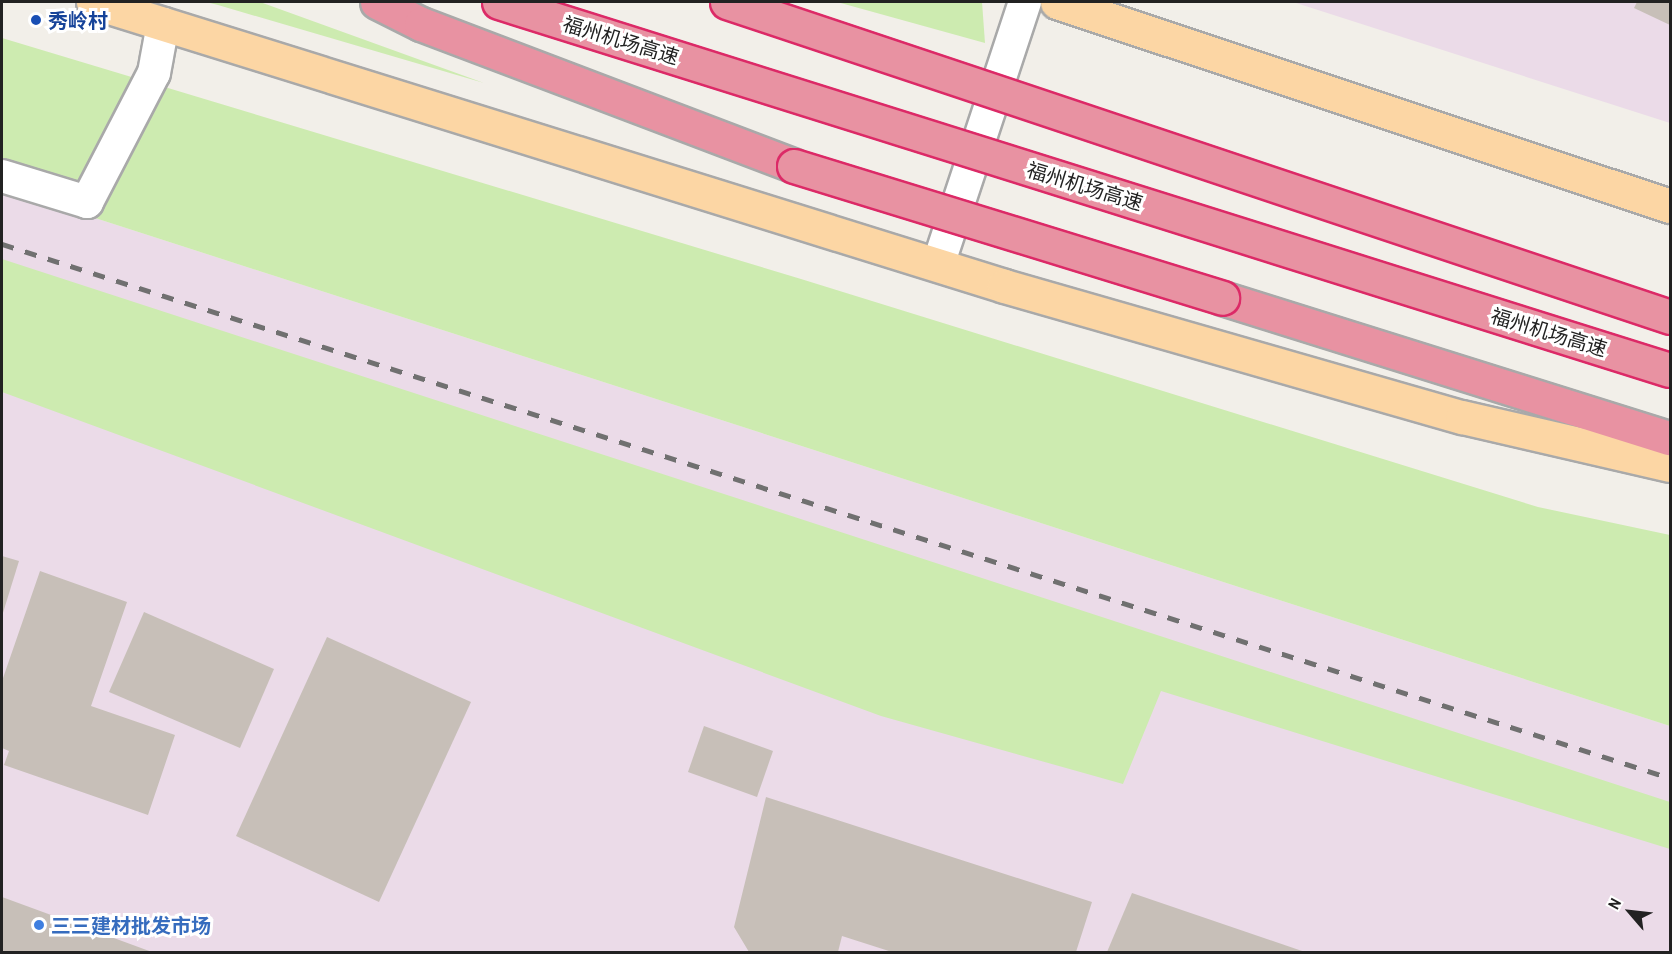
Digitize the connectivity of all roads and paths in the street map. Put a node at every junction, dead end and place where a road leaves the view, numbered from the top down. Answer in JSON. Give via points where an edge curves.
{"nodes":[{"id":1,"x":93,"y":2,"type":"edge"},
{"id":2,"x":377,"y":2,"type":"edge"},
{"id":3,"x":499,"y":2,"type":"edge"},
{"id":4,"x":728,"y":2,"type":"edge"},
{"id":5,"x":1026,"y":2,"type":"edge"},
{"id":6,"x":1057,"y":2,"type":"edge"},
{"id":7,"x":163,"y":24,"type":"junction"},
{"id":8,"x":2,"y":176,"type":"edge"},
{"id":9,"x":1671,"y":206,"type":"edge"},
{"id":10,"x":938,"y":265,"type":"junction"},
{"id":11,"x":1671,"y":317,"type":"edge"},
{"id":12,"x":1671,"y":370,"type":"edge"},
{"id":13,"x":1671,"y":438,"type":"edge"},
{"id":14,"x":1671,"y":465,"type":"edge"}],
"edges":[{"from":1,"to":7,"type":"main road"},
{"from":2,"to":13,"type":"highway","bridge":true,"via":[[421,24],[794,166]]},
{"from":3,"to":12,"type":"highway","name":"福州机场高速","bridge":true},
{"from":4,"to":11,"type":"highway","bridge":true},
{"from":5,"to":10,"type":"street"},
{"from":6,"to":9,"type":"main road"},
{"from":7,"to":8,"type":"street","via":[[154,73],[87,202]]},
{"from":7,"to":10,"type":"main road"},
{"from":10,"to":14,"type":"main road","via":[[1462,417]]}]}
